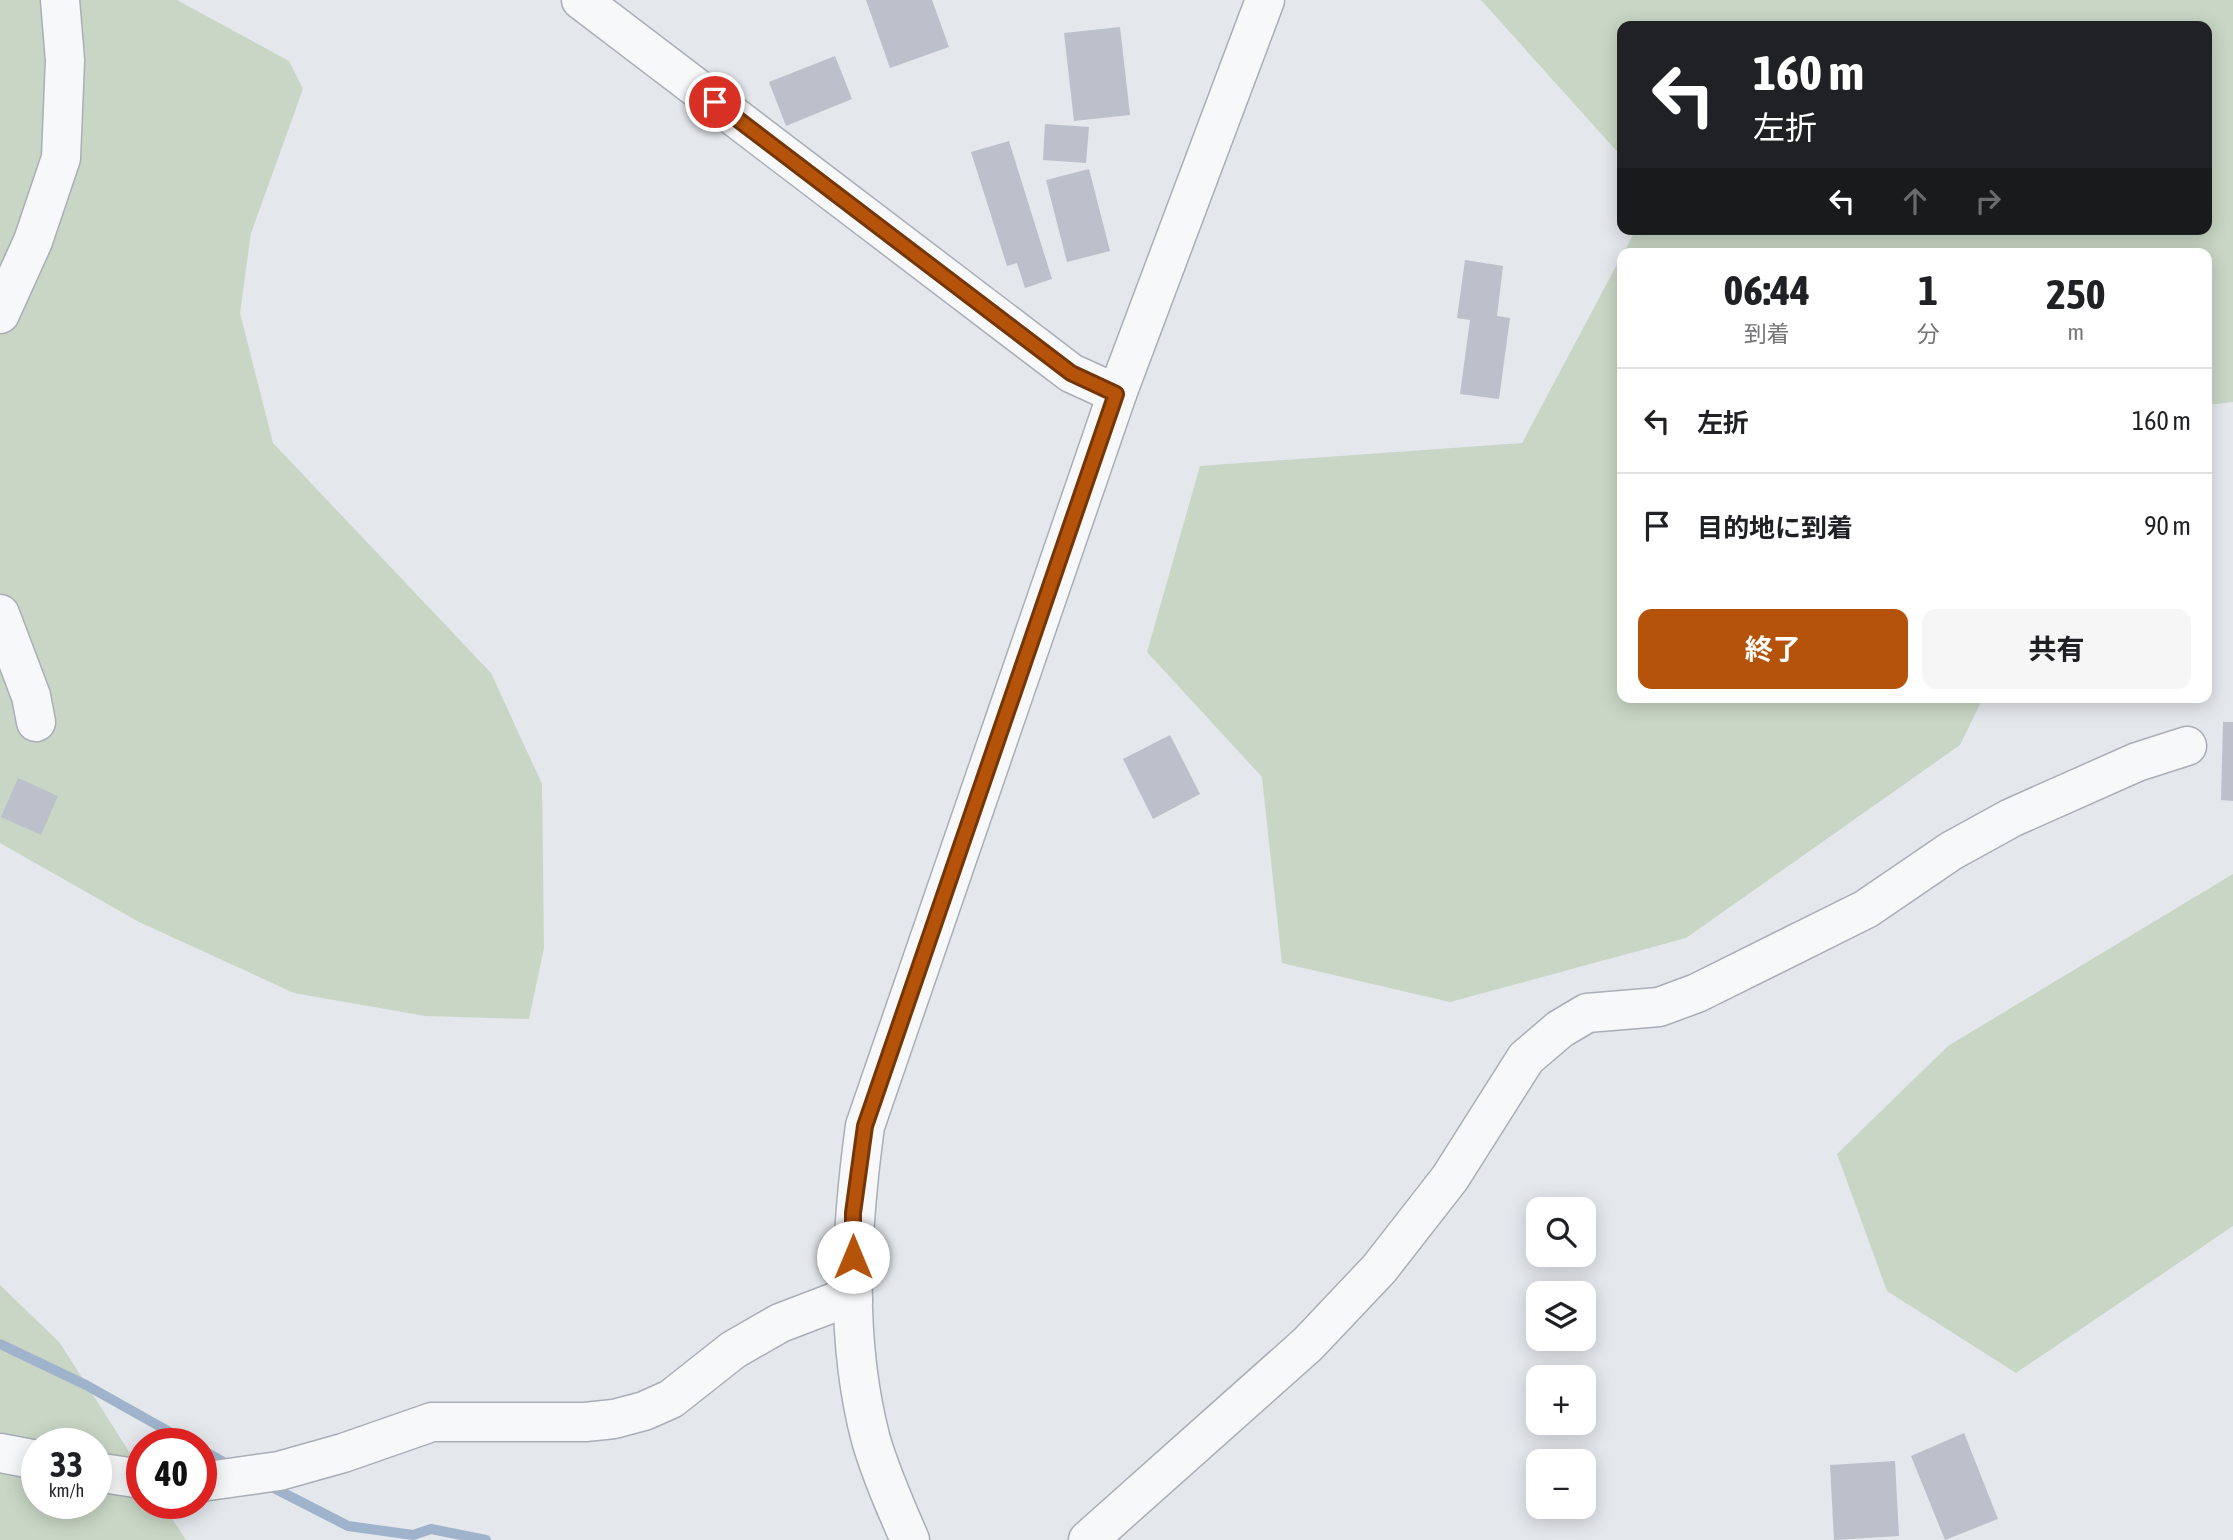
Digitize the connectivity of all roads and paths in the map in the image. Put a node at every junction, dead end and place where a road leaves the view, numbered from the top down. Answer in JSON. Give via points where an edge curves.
{"nodes":[{"id":1,"x":60,"y":0,"type":"edge"},
{"id":2,"x":581,"y":0,"type":"edge"},
{"id":3,"x":1265,"y":0,"type":"edge"},
{"id":4,"x":0,"y":314,"type":"edge"},
{"id":5,"x":1116,"y":394,"type":"junction"},
{"id":6,"x":0,"y":614,"type":"edge"},
{"id":7,"x":36,"y":722,"type":"dead end"},
{"id":8,"x":2187,"y":746,"type":"dead end"},
{"id":9,"x":853,"y":1300,"type":"junction"},
{"id":10,"x":0,"y":1453,"type":"edge"},
{"id":11,"x":21,"y":1457,"type":"edge"},
{"id":12,"x":217,"y":1480,"type":"edge"},
{"id":13,"x":910,"y":1540,"type":"edge"},
{"id":14,"x":1088,"y":1540,"type":"edge"}],
"edges":[{"from":1,"to":4,"type":"street","via":[[65,60],[61,158],[33,241]]},
{"from":2,"to":5,"type":"street","via":[[1071,373]]},
{"from":3,"to":5,"type":"street"},
{"from":5,"to":9,"type":"street","via":[[865,1126],[853,1213]]},
{"from":6,"to":7,"type":"street"},
{"from":8,"to":14,"type":"street","via":[[2137,762],[2011,818],[1951,851],[1866,909],[1698,993],[1659,1007],[1587,1013],[1560,1029],[1526,1058],[1450,1178],[1379,1269],[1308,1344]]},
{"from":9,"to":12,"type":"street","via":[[835,1302],[780,1323],[733,1350],[671,1399],[644,1411],[585,1422],[432,1422],[279,1471]]},
{"from":9,"to":13,"type":"street","via":[[857,1362],[871,1440]]},
{"from":10,"to":11,"type":"street"}]}
